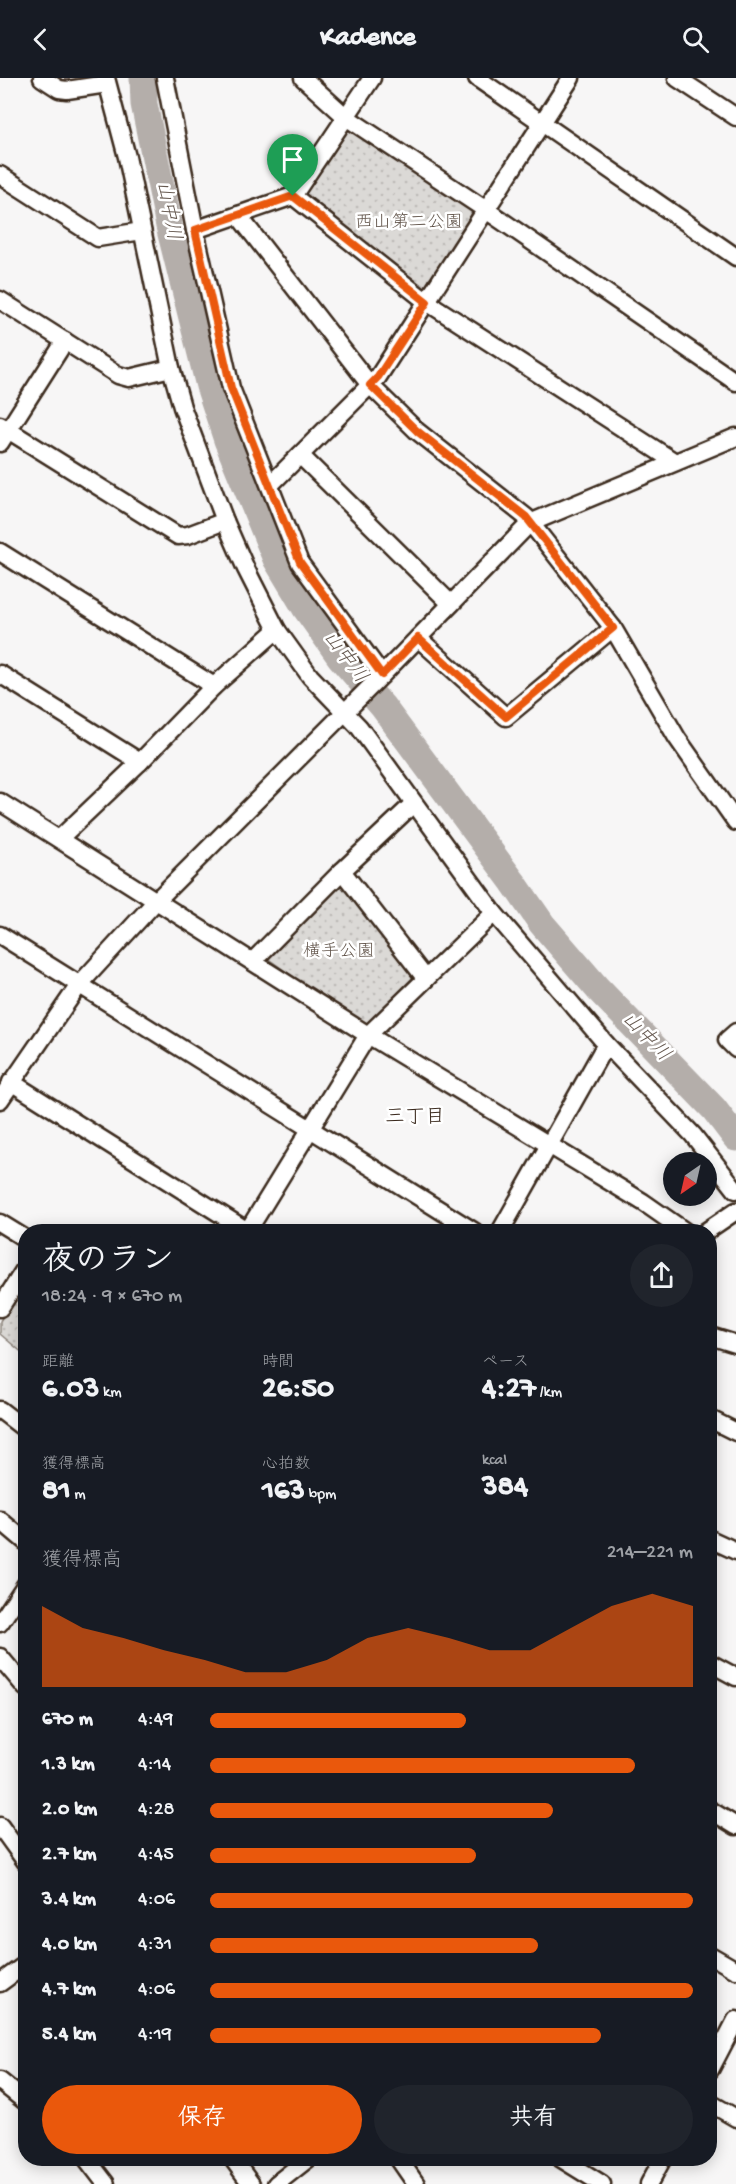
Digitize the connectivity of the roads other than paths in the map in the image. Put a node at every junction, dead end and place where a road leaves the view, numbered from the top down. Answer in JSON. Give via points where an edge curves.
{"nodes":[{"id":1,"x":42,"y":78,"type":"edge"},
{"id":2,"x":165,"y":78,"type":"edge"},
{"id":3,"x":303,"y":78,"type":"edge"},
{"id":4,"x":372,"y":78,"type":"edge"},
{"id":5,"x":477,"y":78,"type":"edge"},
{"id":6,"x":571,"y":78,"type":"edge"},
{"id":7,"x":677,"y":78,"type":"edge"},
{"id":8,"x":106,"y":81,"type":"edge"},
{"id":9,"x":346,"y":117,"type":"junction"},
{"id":10,"x":736,"y":117,"type":"edge"},
{"id":11,"x":543,"y":122,"type":"junction"},
{"id":12,"x":0,"y":175,"type":"edge"},
{"id":13,"x":293,"y":196,"type":"junction"},
{"id":14,"x":486,"y":210,"type":"junction"},
{"id":15,"x":238,"y":215,"type":"junction"},
{"id":16,"x":195,"y":230,"type":"junction"},
{"id":17,"x":142,"y":231,"type":"junction"},
{"id":18,"x":736,"y":257,"type":"edge"},
{"id":19,"x":0,"y":300,"type":"edge"},
{"id":20,"x":427,"y":302,"type":"junction"},
{"id":21,"x":65,"y":341,"type":"junction"},
{"id":22,"x":171,"y":368,"type":"junction"},
{"id":23,"x":736,"y":382,"type":"edge"},
{"id":24,"x":370,"y":385,"type":"junction"},
{"id":25,"x":3,"y":433,"type":"edge"},
{"id":26,"x":736,"y":437,"type":"edge"},
{"id":27,"x":300,"y":455,"type":"junction"},
{"id":28,"x":675,"y":462,"type":"junction"},
{"id":29,"x":271,"y":484,"type":"junction"},
{"id":30,"x":225,"y":521,"type":"junction"},
{"id":31,"x":530,"y":523,"type":"junction"},
{"id":32,"x":0,"y":552,"type":"edge"},
{"id":33,"x":451,"y":604,"type":"junction"},
{"id":34,"x":613,"y":628,"type":"junction"},
{"id":35,"x":277,"y":630,"type":"junction"},
{"id":36,"x":418,"y":638,"type":"junction"},
{"id":37,"x":0,"y":674,"type":"edge"},
{"id":38,"x":380,"y":677,"type":"junction"},
{"id":39,"x":213,"y":686,"type":"junction"},
{"id":40,"x":346,"y":710,"type":"junction"},
{"id":41,"x":140,"y":762,"type":"junction"},
{"id":42,"x":0,"y":802,"type":"edge"},
{"id":43,"x":413,"y":804,"type":"junction"},
{"id":44,"x":736,"y":822,"type":"edge"},
{"id":45,"x":59,"y":839,"type":"junction"},
{"id":46,"x":342,"y":871,"type":"junction"},
{"id":47,"x":157,"y":900,"type":"junction"},
{"id":48,"x":494,"y":914,"type":"junction"},
{"id":49,"x":0,"y":935,"type":"edge"},
{"id":50,"x":253,"y":961,"type":"junction"},
{"id":51,"x":426,"y":979,"type":"junction"},
{"id":52,"x":79,"y":985,"type":"junction"},
{"id":53,"x":736,"y":1032,"type":"edge"},
{"id":54,"x":368,"y":1035,"type":"junction"},
{"id":55,"x":606,"y":1044,"type":"junction"},
{"id":56,"x":736,"y":1049,"type":"edge"},
{"id":57,"x":11,"y":1082,"type":"junction"},
{"id":58,"x":0,"y":1100,"type":"edge"},
{"id":59,"x":311,"y":1129,"type":"junction"},
{"id":60,"x":548,"y":1144,"type":"junction"},
{"id":61,"x":736,"y":1190,"type":"edge"},
{"id":62,"x":736,"y":1211,"type":"edge"},
{"id":63,"x":0,"y":1223,"type":"edge"},
{"id":64,"x":237,"y":1224,"type":"edge"},
{"id":65,"x":252,"y":1224,"type":"edge"},
{"id":66,"x":462,"y":1224,"type":"edge"},
{"id":67,"x":504,"y":1224,"type":"edge"},
{"id":68,"x":673,"y":1224,"type":"edge"},
{"id":69,"x":717,"y":1224,"type":"edge"},
{"id":70,"x":18,"y":1234,"type":"edge"},
{"id":71,"x":18,"y":1280,"type":"edge"},
{"id":72,"x":0,"y":1308,"type":"edge"},
{"id":73,"x":717,"y":1338,"type":"edge"},
{"id":74,"x":736,"y":1344,"type":"edge"},
{"id":75,"x":0,"y":1410,"type":"edge"},
{"id":76,"x":717,"y":1422,"type":"edge"},
{"id":77,"x":18,"y":1424,"type":"edge"},
{"id":78,"x":736,"y":1432,"type":"edge"},
{"id":79,"x":0,"y":1520,"type":"edge"},
{"id":80,"x":18,"y":1535,"type":"edge"},
{"id":81,"x":717,"y":1542,"type":"edge"},
{"id":82,"x":736,"y":1551,"type":"edge"},
{"id":83,"x":18,"y":1596,"type":"edge"},
{"id":84,"x":0,"y":1623,"type":"edge"},
{"id":85,"x":0,"y":1657,"type":"edge"},
{"id":86,"x":717,"y":1667,"type":"edge"},
{"id":87,"x":736,"y":1677,"type":"edge"},
{"id":88,"x":18,"y":1678,"type":"edge"},
{"id":89,"x":717,"y":1814,"type":"edge"},
{"id":90,"x":0,"y":1826,"type":"edge"},
{"id":91,"x":736,"y":1826,"type":"edge"},
{"id":92,"x":18,"y":1851,"type":"edge"},
{"id":93,"x":717,"y":1959,"type":"edge"},
{"id":94,"x":18,"y":1970,"type":"edge"},
{"id":95,"x":736,"y":1970,"type":"edge"},
{"id":96,"x":0,"y":1983,"type":"edge"},
{"id":97,"x":736,"y":2020,"type":"edge"},
{"id":98,"x":717,"y":2057,"type":"edge"},
{"id":99,"x":0,"y":2081,"type":"edge"},
{"id":100,"x":18,"y":2096,"type":"edge"},
{"id":101,"x":717,"y":2107,"type":"edge"},
{"id":102,"x":736,"y":2118,"type":"edge"},
{"id":103,"x":92,"y":2166,"type":"edge"},
{"id":104,"x":238,"y":2166,"type":"edge"},
{"id":105,"x":299,"y":2166,"type":"edge"},
{"id":106,"x":404,"y":2166,"type":"edge"},
{"id":107,"x":573,"y":2166,"type":"edge"},
{"id":108,"x":659,"y":2166,"type":"edge"},
{"id":109,"x":106,"y":2184,"type":"edge"},
{"id":110,"x":250,"y":2184,"type":"edge"},
{"id":111,"x":276,"y":2184,"type":"edge"},
{"id":112,"x":416,"y":2184,"type":"edge"},
{"id":113,"x":602,"y":2184,"type":"edge"},
{"id":114,"x":649,"y":2184,"type":"edge"}],
"edges":[{"from":1,"to":8,"type":"street","via":[[67,90]]},
{"from":2,"to":16,"type":"street"},
{"from":3,"to":9,"type":"street"},
{"from":4,"to":9,"type":"street"},
{"from":5,"to":11,"type":"street"},
{"from":6,"to":11,"type":"street"},
{"from":7,"to":10,"type":"street"},
{"from":8,"to":17,"type":"street"},
{"from":9,"to":13,"type":"street"},
{"from":9,"to":14,"type":"street"},
{"from":11,"to":14,"type":"street"},
{"from":11,"to":18,"type":"street"},
{"from":12,"to":17,"type":"street","via":[[98,238]]},
{"from":13,"to":15,"type":"street"},
{"from":13,"to":20,"type":"street"},
{"from":14,"to":20,"type":"street"},
{"from":14,"to":23,"type":"street"},
{"from":15,"to":16,"type":"street"},
{"from":15,"to":24,"type":"street"},
{"from":16,"to":29,"type":"street","via":[[231,388]]},
{"from":17,"to":22,"type":"street"},
{"from":19,"to":21,"type":"street"},
{"from":20,"to":24,"type":"street"},
{"from":20,"to":28,"type":"street"},
{"from":21,"to":22,"type":"street","via":[[124,377]]},
{"from":21,"to":25,"type":"street"},
{"from":22,"to":30,"type":"street","via":[[187,423]]},
{"from":24,"to":27,"type":"street"},
{"from":24,"to":31,"type":"street","via":[[417,431]]},
{"from":25,"to":30,"type":"street","via":[[178,536]]},
{"from":26,"to":28,"type":"street"},
{"from":27,"to":29,"type":"street"},
{"from":27,"to":33,"type":"street"},
{"from":28,"to":31,"type":"street"},
{"from":29,"to":38,"type":"street","via":[[300,562]]},
{"from":30,"to":35,"type":"street"},
{"from":31,"to":33,"type":"street"},
{"from":31,"to":34,"type":"street"},
{"from":32,"to":39,"type":"street"},
{"from":33,"to":36,"type":"street"},
{"from":34,"to":36,"type":"street","via":[[506,717]]},
{"from":34,"to":44,"type":"street","via":[[677,738]]},
{"from":35,"to":39,"type":"street"},
{"from":35,"to":40,"type":"street","via":[[310,676]]},
{"from":36,"to":38,"type":"street"},
{"from":37,"to":41,"type":"street"},
{"from":38,"to":40,"type":"street"},
{"from":39,"to":41,"type":"street"},
{"from":40,"to":43,"type":"street"},
{"from":40,"to":47,"type":"street"},
{"from":41,"to":45,"type":"street"},
{"from":42,"to":45,"type":"street"},
{"from":43,"to":46,"type":"street"},
{"from":43,"to":48,"type":"street"},
{"from":45,"to":47,"type":"street"},
{"from":46,"to":50,"type":"street"},
{"from":46,"to":51,"type":"street"},
{"from":47,"to":50,"type":"street"},
{"from":47,"to":52,"type":"street"},
{"from":48,"to":51,"type":"street"},
{"from":48,"to":55,"type":"street"},
{"from":49,"to":52,"type":"street"},
{"from":50,"to":54,"type":"street"},
{"from":51,"to":54,"type":"street"},
{"from":52,"to":57,"type":"street"},
{"from":52,"to":59,"type":"street"},
{"from":53,"to":56,"type":"street","via":[[727,1040]]},
{"from":54,"to":59,"type":"street"},
{"from":54,"to":60,"type":"street"},
{"from":55,"to":60,"type":"street"},
{"from":55,"to":61,"type":"street","via":[[693,1135]]},
{"from":57,"to":58,"type":"street"},
{"from":57,"to":64,"type":"street"},
{"from":59,"to":65,"type":"street"},
{"from":59,"to":66,"type":"street"},
{"from":60,"to":67,"type":"street"},
{"from":60,"to":68,"type":"street"},
{"from":62,"to":69,"type":"street"},
{"from":63,"to":70,"type":"street"},
{"from":71,"to":72,"type":"street"},
{"from":73,"to":74,"type":"street"},
{"from":75,"to":77,"type":"street"},
{"from":76,"to":78,"type":"street"},
{"from":79,"to":80,"type":"street"},
{"from":81,"to":82,"type":"street"},
{"from":83,"to":84,"type":"street"},
{"from":85,"to":88,"type":"street"},
{"from":86,"to":87,"type":"street"},
{"from":89,"to":91,"type":"street"},
{"from":90,"to":92,"type":"street"},
{"from":93,"to":95,"type":"street"},
{"from":94,"to":96,"type":"street"},
{"from":97,"to":98,"type":"street"},
{"from":99,"to":100,"type":"street"},
{"from":101,"to":102,"type":"street"},
{"from":103,"to":109,"type":"street"},
{"from":104,"to":110,"type":"street"},
{"from":105,"to":111,"type":"street"},
{"from":106,"to":112,"type":"street"},
{"from":107,"to":113,"type":"street"},
{"from":108,"to":114,"type":"street"}]}
